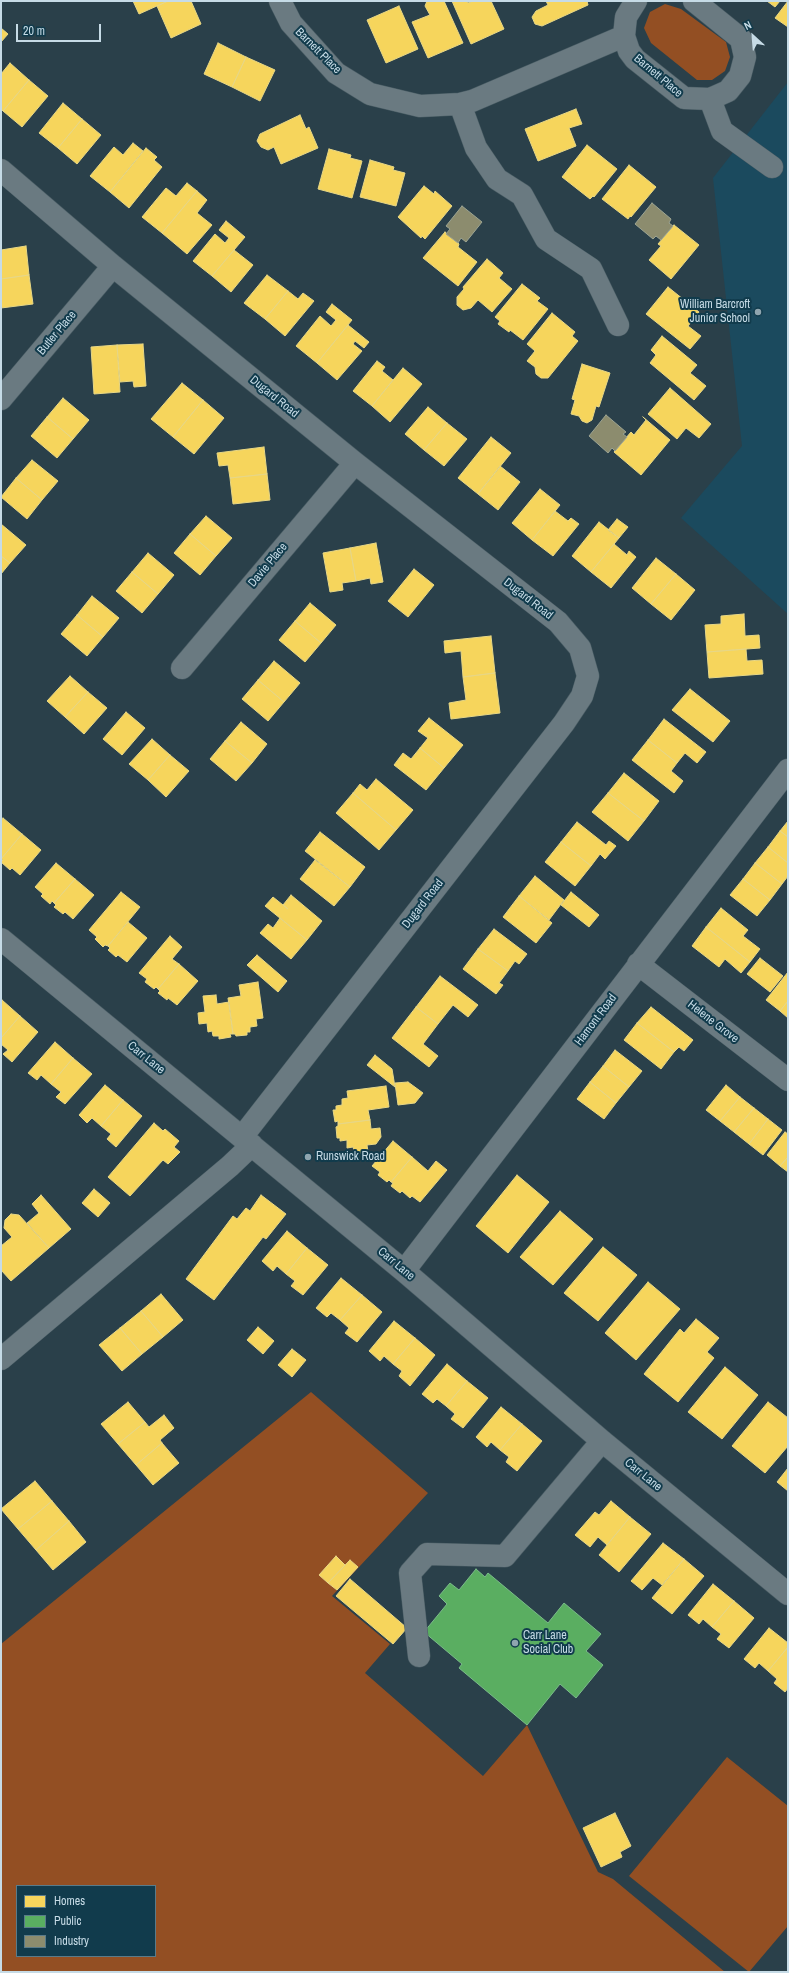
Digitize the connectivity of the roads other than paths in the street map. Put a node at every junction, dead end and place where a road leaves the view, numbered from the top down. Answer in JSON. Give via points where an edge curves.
{"nodes":[{"id":1,"x":280,"y":1,"type":"edge"},
{"id":2,"x":636,"y":1,"type":"edge"},
{"id":3,"x":694,"y":1,"type":"edge"},
{"id":4,"x":624,"y":36,"type":"junction"},
{"id":5,"x":710,"y":100,"type":"junction"},
{"id":6,"x":460,"y":104,"type":"junction"},
{"id":7,"x":772,"y":166,"type":"dead end"},
{"id":8,"x":1,"y":170,"type":"edge"},
{"id":9,"x":113,"y":266,"type":"junction"},
{"id":10,"x":618,"y":324,"type":"dead end"},
{"id":11,"x":1,"y":399,"type":"edge"},
{"id":12,"x":355,"y":463,"type":"junction"},
{"id":13,"x":182,"y":668,"type":"dead end"},
{"id":14,"x":788,"y":770,"type":"edge"},
{"id":15,"x":1,"y":939,"type":"edge"},
{"id":16,"x":638,"y":964,"type":"junction"},
{"id":17,"x":788,"y":1080,"type":"edge"},
{"id":18,"x":247,"y":1141,"type":"junction"},
{"id":19,"x":404,"y":1271,"type":"junction"},
{"id":20,"x":1,"y":1359,"type":"edge"},
{"id":21,"x":602,"y":1441,"type":"junction"},
{"id":22,"x":788,"y":1594,"type":"edge"},
{"id":23,"x":419,"y":1656,"type":"dead end"}],
"edges":[{"from":1,"to":6,"type":"street","name":"Barnett Place","via":[[291,24],[317,54],[336,73],[370,94],[420,106]]},
{"from":2,"to":4,"type":"street","via":[[626,17]]},
{"from":3,"to":5,"type":"street","via":[[741,39],[745,57],[740,76],[728,91]]},
{"from":4,"to":5,"type":"street","name":"Barnett Place","via":[[635,59],[684,98]]},
{"from":4,"to":6,"type":"street","name":"Barnett Place"},
{"from":5,"to":7,"type":"street","via":[[722,131]]},
{"from":6,"to":10,"type":"street","via":[[476,148],[497,179],[522,195],[546,239],[591,269]]},
{"from":8,"to":9,"type":"street","name":"Dugard Road"},
{"from":9,"to":11,"type":"street","name":"Butler Place"},
{"from":9,"to":12,"type":"street","name":"Dugard Road"},
{"from":12,"to":13,"type":"street","name":"Davie Place"},
{"from":12,"to":18,"type":"street","name":"Dugard Road","via":[[558,622],[580,648],[588,676],[582,696],[564,723]]},
{"from":14,"to":16,"type":"street","name":"Hamont Road"},
{"from":15,"to":18,"type":"street","name":"Carr Lane"},
{"from":16,"to":17,"type":"street","name":"Helene Grove"},
{"from":16,"to":19,"type":"street","name":"Hamont Road"},
{"from":18,"to":19,"type":"street","name":"Carr Lane"},
{"from":18,"to":20,"type":"street","via":[[230,1166]]},
{"from":19,"to":21,"type":"street","name":"Carr Lane"},
{"from":21,"to":22,"type":"street","name":"Carr Lane"},
{"from":21,"to":23,"type":"street","via":[[505,1556],[427,1554],[410,1573]]}]}
